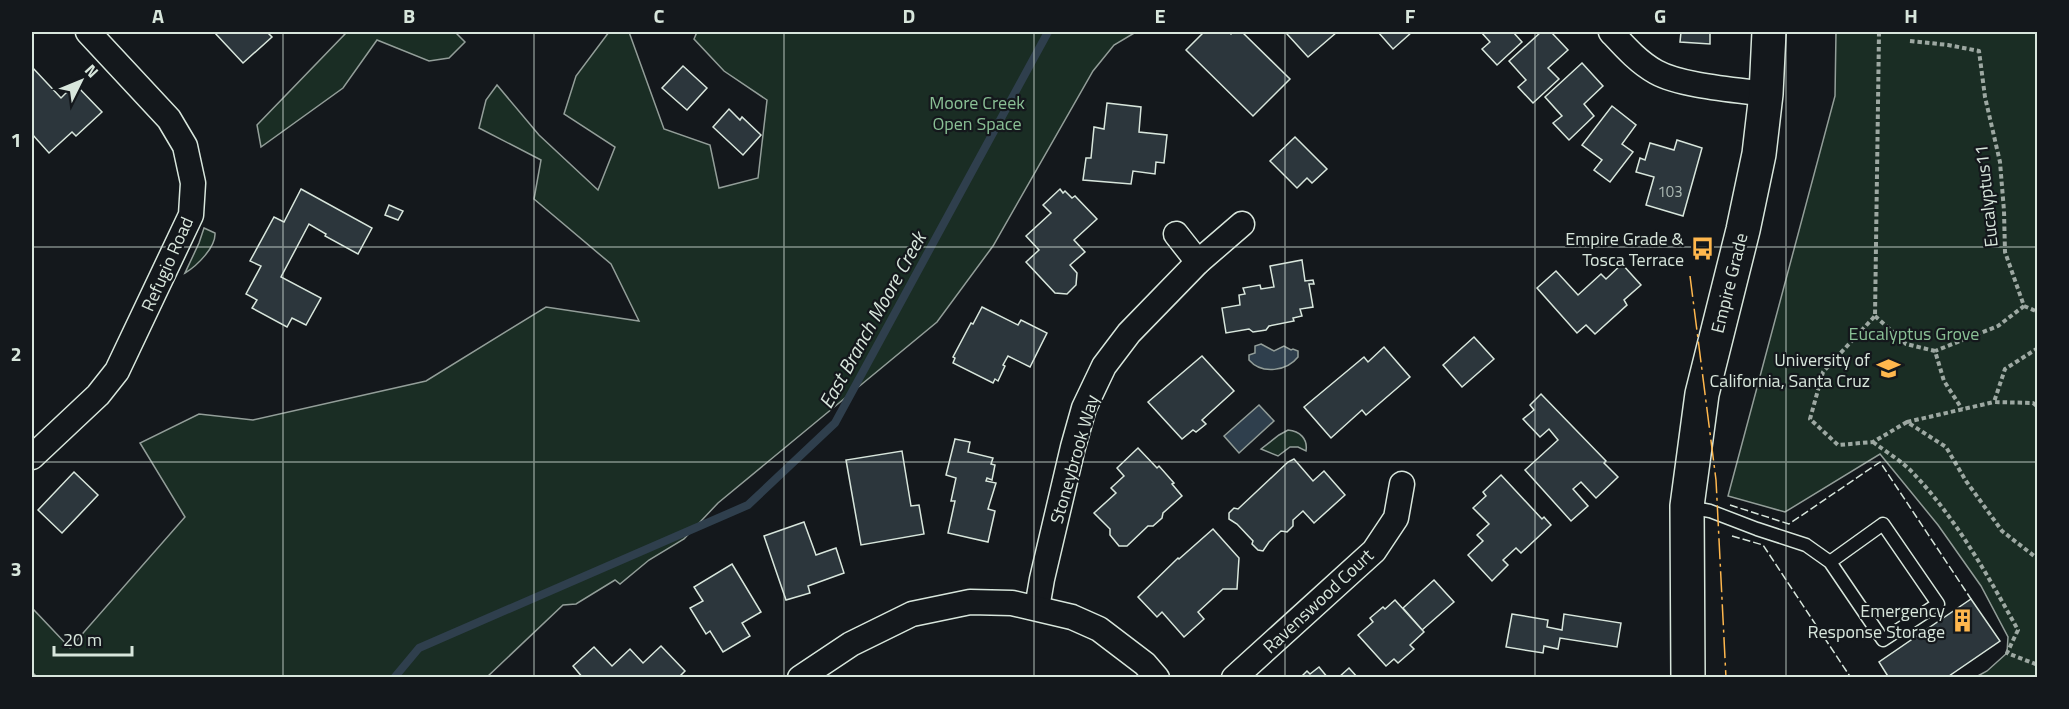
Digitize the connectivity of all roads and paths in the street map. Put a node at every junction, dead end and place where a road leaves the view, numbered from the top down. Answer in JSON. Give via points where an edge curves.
{"nodes":[{"id":1,"x":88,"y":32,"type":"edge"},
{"id":2,"x":1611,"y":32,"type":"edge"},
{"id":3,"x":1769,"y":32,"type":"edge"},
{"id":4,"x":1879,"y":32,"type":"edge"},
{"id":5,"x":1910,"y":41,"type":"dead end"},
{"id":6,"x":1766,"y":94,"type":"junction"},
{"id":7,"x":1242,"y":224,"type":"dead end"},
{"id":8,"x":1176,"y":234,"type":"dead end"},
{"id":9,"x":1198,"y":262,"type":"junction"},
{"id":10,"x":2024,"y":306,"type":"junction"},
{"id":11,"x":2037,"y":312,"type":"edge"},
{"id":12,"x":1875,"y":316,"type":"junction"},
{"id":13,"x":2037,"y":348,"type":"edge"},
{"id":14,"x":1935,"y":351,"type":"junction"},
{"id":15,"x":1994,"y":402,"type":"junction"},
{"id":16,"x":2037,"y":407,"type":"edge"},
{"id":17,"x":1962,"y":409,"type":"junction"},
{"id":18,"x":1907,"y":422,"type":"junction"},
{"id":19,"x":1873,"y":442,"type":"junction"},
{"id":20,"x":32,"y":457,"type":"edge"},
{"id":21,"x":1402,"y":484,"type":"dead end"},
{"id":22,"x":1687,"y":506,"type":"junction"},
{"id":23,"x":2037,"y":559,"type":"edge"},
{"id":24,"x":1830,"y":562,"type":"junction"},
{"id":25,"x":1037,"y":608,"type":"junction"},
{"id":26,"x":2037,"y":664,"type":"edge"},
{"id":27,"x":800,"y":678,"type":"edge"},
{"id":28,"x":1157,"y":678,"type":"edge"},
{"id":29,"x":1234,"y":678,"type":"edge"},
{"id":30,"x":1688,"y":678,"type":"edge"}],
"edges":[{"from":1,"to":20,"type":"street","name":"Refugio Road","via":[[169,119],[185,146],[193,183],[190,215],[117,371],[98,395]]},
{"from":2,"to":6,"type":"street","via":[[1656,72],[1676,80]]},
{"from":3,"to":6,"type":"main road","name":"Empire Grade"},
{"from":4,"to":12,"type":"path"},
{"from":5,"to":10,"type":"path","name":"Eucalyptus11","via":[[1979,51],[1984,97],[2000,162],[2005,252]]},
{"from":6,"to":22,"type":"main road","name":"Empire Grade","via":[[1759,154],[1743,230],[1702,394]]},
{"from":7,"to":9,"type":"street","name":"Stoneybrook Way"},
{"from":8,"to":9,"type":"street"},
{"from":9,"to":25,"type":"street","name":"Stoneybrook Way","via":[[1129,333],[1104,366],[1084,408]]},
{"from":10,"to":11,"type":"path"},
{"from":10,"to":14,"type":"path","via":[[1998,326]]},
{"from":12,"to":14,"type":"path","via":[[1906,344]]},
{"from":12,"to":19,"type":"path","via":[[1823,372],[1810,419],[1838,445]]},
{"from":13,"to":15,"type":"path","via":[[2005,369]]},
{"from":14,"to":17,"type":"path","via":[[1944,381]]},
{"from":15,"to":16,"type":"path"},
{"from":15,"to":17,"type":"path"},
{"from":17,"to":18,"type":"path"},
{"from":18,"to":19,"type":"path"},
{"from":18,"to":23,"type":"path","via":[[1946,447],[2002,531]]},
{"from":19,"to":26,"type":"path","via":[[1911,472],[1944,510],[1996,590],[2018,630],[2007,653]]},
{"from":21,"to":29,"type":"street","name":"Ravenswood Court","via":[[1396,518],[1374,551]]},
{"from":22,"to":24,"type":"lane","via":[[1806,544]]},
{"from":22,"to":30,"type":"main road","name":"Empire Grade"},
{"from":24,"to":24,"type":"lane","via":[[1883,640],[1938,604],[1883,524]]},
{"from":25,"to":27,"type":"street","via":[[970,602],[912,614],[850,644]]},
{"from":25,"to":28,"type":"street","via":[[1099,629]]}]}
